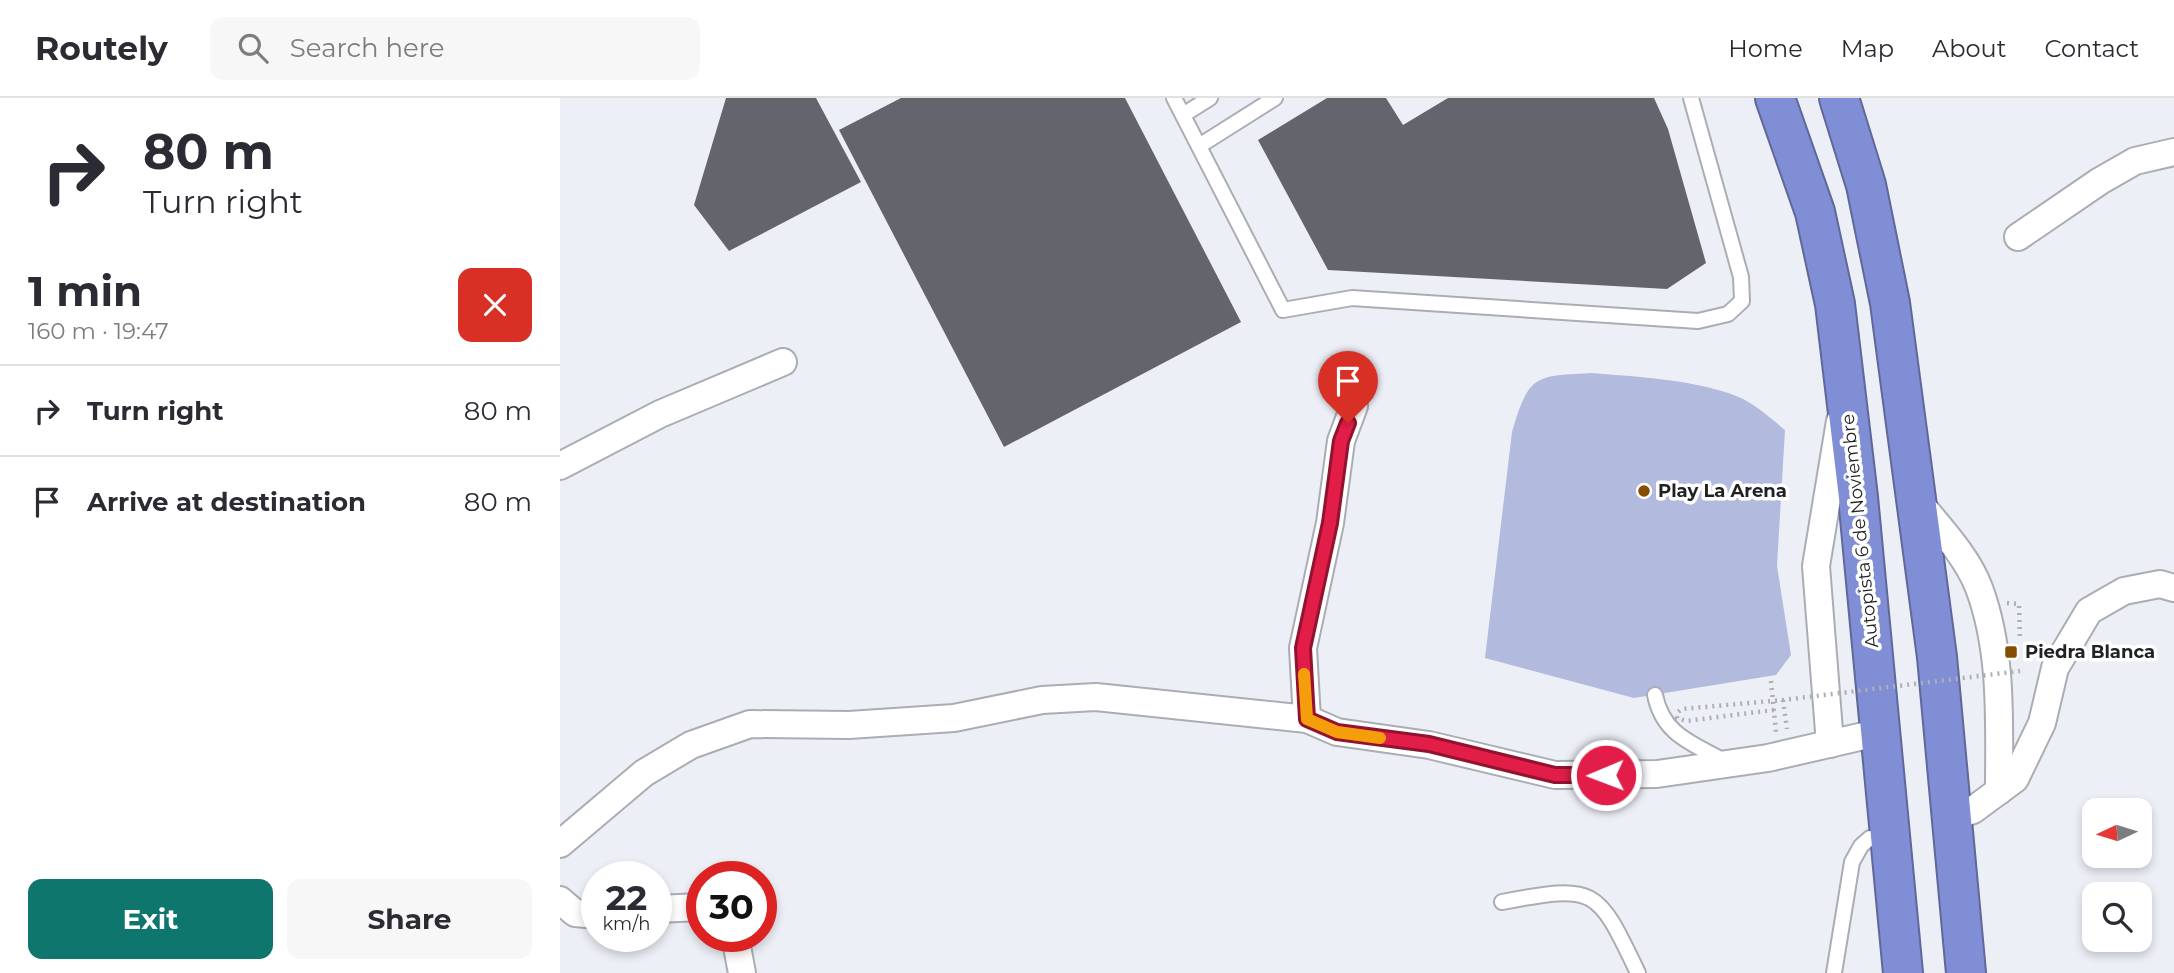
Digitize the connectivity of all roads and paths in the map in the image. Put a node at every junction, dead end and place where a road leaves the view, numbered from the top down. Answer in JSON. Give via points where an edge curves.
{"nodes":[{"id":1,"x":1174,"y":98,"type":"edge"},
{"id":2,"x":1210,"y":98,"type":"edge"},
{"id":3,"x":1276,"y":98,"type":"edge"},
{"id":4,"x":1691,"y":98,"type":"edge"},
{"id":5,"x":1775,"y":98,"type":"edge"},
{"id":6,"x":1839,"y":98,"type":"edge"},
{"id":7,"x":1183,"y":115,"type":"junction"},
{"id":8,"x":1199,"y":146,"type":"junction"},
{"id":9,"x":2174,"y":152,"type":"edge"},
{"id":10,"x":2018,"y":237,"type":"dead end"},
{"id":11,"x":783,"y":362,"type":"dead end"},
{"id":12,"x":1844,"y":395,"type":"junction"},
{"id":13,"x":1354,"y":406,"type":"dead end"},
{"id":14,"x":560,"y":466,"type":"edge"},
{"id":15,"x":1917,"y":500,"type":"junction"},
{"id":16,"x":2174,"y":588,"type":"edge"},
{"id":17,"x":2020,"y":671,"type":"dead end"},
{"id":18,"x":1771,"y":681,"type":"dead end"},
{"id":19,"x":1655,"y":695,"type":"dead end"},
{"id":20,"x":1783,"y":700,"type":"junction"},
{"id":21,"x":1774,"y":710,"type":"junction"},
{"id":22,"x":1307,"y":719,"type":"junction"},
{"id":23,"x":1881,"y":732,"type":"junction"},
{"id":24,"x":1830,"y":744,"type":"junction"},
{"id":25,"x":1728,"y":764,"type":"junction"},
{"id":26,"x":1999,"y":791,"type":"junction"},
{"id":27,"x":1953,"y":817,"type":"junction"},
{"id":28,"x":1891,"y":839,"type":"junction"},
{"id":29,"x":560,"y":844,"type":"edge"},
{"id":30,"x":560,"y":900,"type":"edge"},
{"id":31,"x":1502,"y":902,"type":"dead end"},
{"id":32,"x":581,"y":914,"type":"edge"},
{"id":33,"x":738,"y":952,"type":"edge"},
{"id":34,"x":742,"y":973,"type":"edge"},
{"id":35,"x":1638,"y":973,"type":"edge"},
{"id":36,"x":1834,"y":973,"type":"edge"},
{"id":37,"x":1903,"y":973,"type":"edge"},
{"id":38,"x":1966,"y":973,"type":"edge"}],
"edges":[{"from":1,"to":7,"type":"lane"},
{"from":2,"to":7,"type":"lane"},
{"from":3,"to":8,"type":"lane"},
{"from":4,"to":8,"type":"lane","via":[[1741,277],[1742,301],[1728,314],[1698,321],[1352,298],[1283,310]]},
{"from":5,"to":12,"type":"highway","name":"Autopista 6 de Noviembre","via":[[1815,212],[1835,304]]},
{"from":6,"to":15,"type":"highway","via":[[1866,185],[1890,303]]},
{"from":7,"to":8,"type":"lane"},
{"from":9,"to":10,"type":"street","via":[[2135,162],[2100,181]]},
{"from":11,"to":14,"type":"street","via":[[660,414]]},
{"from":12,"to":23,"type":"highway","name":"Autopista 6 de Noviembre"},
{"from":12,"to":24,"type":"street","via":[[1816,566]]},
{"from":13,"to":22,"type":"street","via":[[1341,441],[1330,523],[1303,648]]},
{"from":15,"to":26,"type":"street","via":[[1979,586],[1997,664]]},
{"from":15,"to":27,"type":"highway"},
{"from":16,"to":26,"type":"street","via":[[2160,584],[2124,591],[2090,611],[2055,668],[2042,723],[2015,779]]},
{"from":17,"to":20,"type":"path","bridge":true},
{"from":18,"to":21,"type":"path"},
{"from":19,"to":25,"type":"lane","via":[[1663,721],[1677,735]]},
{"from":20,"to":21,"type":"path","via":[[1787,735],[1777,735]]},
{"from":20,"to":21,"type":"path","bridge":true,"via":[[1682,709],[1677,718],[1686,722]]},
{"from":22,"to":25,"type":"street","via":[[1337,732],[1429,744],[1555,775],[1657,774]]},
{"from":22,"to":29,"type":"street","via":[[1096,697],[1042,700],[954,718],[849,725],[750,724],[691,745],[645,773]]},
{"from":23,"to":24,"type":"street"},
{"from":23,"to":28,"type":"highway","name":"Autopista 6 de Noviembre"},
{"from":24,"to":25,"type":"street"},
{"from":26,"to":27,"type":"street","via":[[1973,810]]},
{"from":27,"to":38,"type":"highway"},
{"from":28,"to":36,"type":"lane","via":[[1870,838],[1852,862]]},
{"from":28,"to":37,"type":"highway","name":"Autopista 6 de Noviembre"},
{"from":30,"to":32,"type":"street"},
{"from":31,"to":35,"type":"lane","via":[[1558,891],[1586,895],[1610,918]]},
{"from":33,"to":34,"type":"street"}]}
